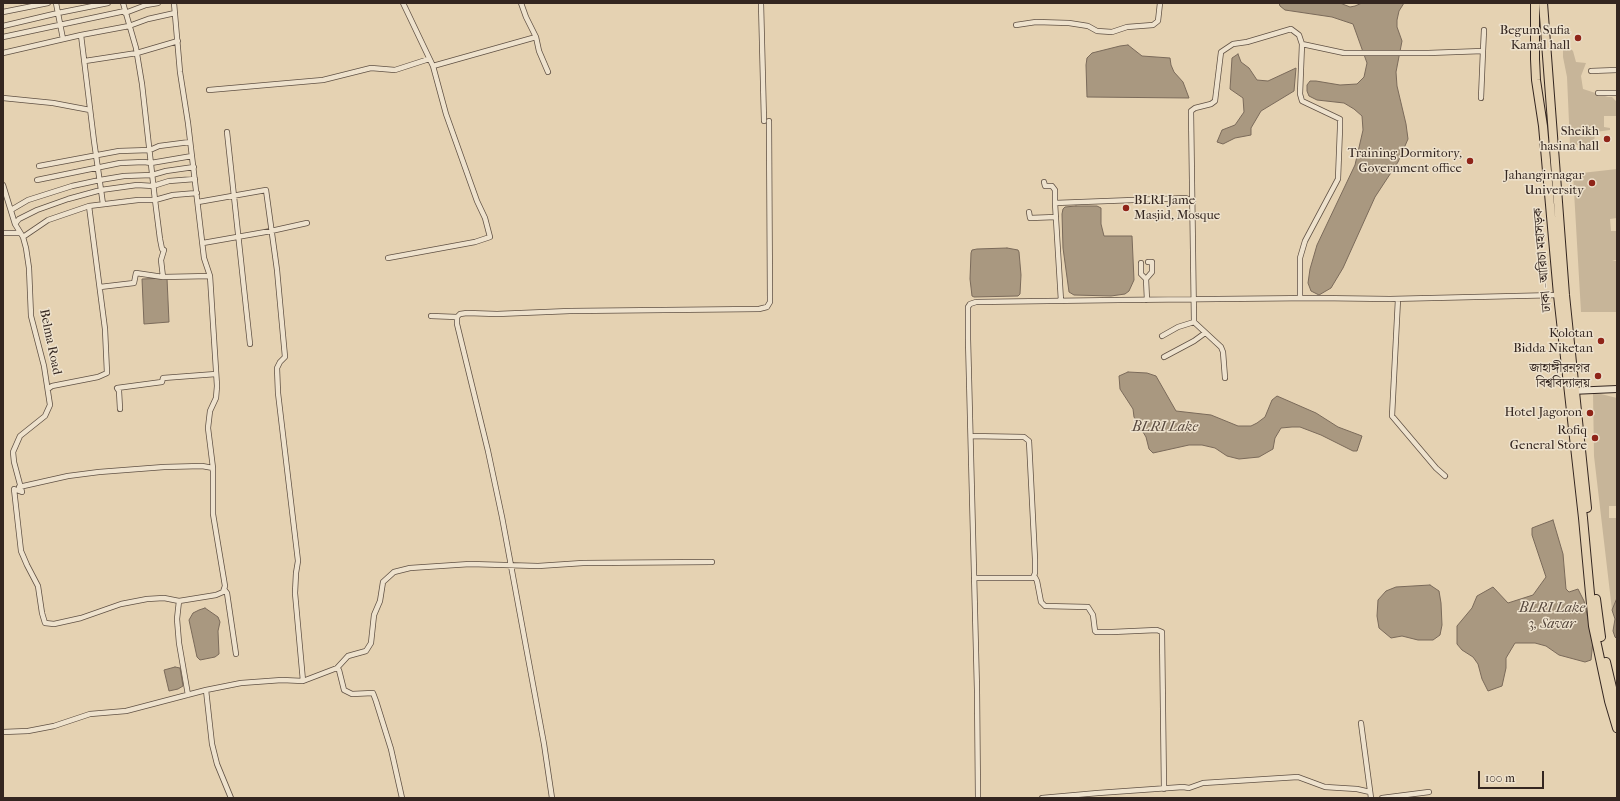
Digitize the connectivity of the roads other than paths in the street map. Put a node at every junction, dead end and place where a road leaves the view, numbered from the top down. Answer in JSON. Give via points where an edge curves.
{"nodes":[{"id":1,"x":48,"y":3,"type":"edge"},
{"id":2,"x":56,"y":3,"type":"edge"},
{"id":3,"x":108,"y":3,"type":"edge"},
{"id":4,"x":123,"y":3,"type":"edge"},
{"id":5,"x":158,"y":3,"type":"edge"},
{"id":6,"x":174,"y":3,"type":"edge"},
{"id":7,"x":403,"y":3,"type":"edge"},
{"id":8,"x":521,"y":3,"type":"edge"},
{"id":9,"x":761,"y":3,"type":"edge"},
{"id":10,"x":1160,"y":3,"type":"edge"},
{"id":11,"x":1535,"y":3,"type":"edge"},
{"id":12,"x":1543,"y":3,"type":"edge"},
{"id":13,"x":3,"y":12,"type":"edge"},
{"id":14,"x":125,"y":12,"type":"junction"},
{"id":15,"x":58,"y":13,"type":"junction"},
{"id":16,"x":175,"y":13,"type":"junction"},
{"id":17,"x":1016,"y":25,"type":"dead end"},
{"id":18,"x":3,"y":26,"type":"edge"},
{"id":19,"x":60,"y":26,"type":"junction"},
{"id":20,"x":129,"y":26,"type":"junction"},
{"id":21,"x":1484,"y":30,"type":"dead end"},
{"id":22,"x":81,"y":35,"type":"junction"},
{"id":23,"x":3,"y":37,"type":"edge"},
{"id":24,"x":536,"y":37,"type":"junction"},
{"id":25,"x":63,"y":39,"type":"junction"},
{"id":26,"x":178,"y":41,"type":"junction"},
{"id":27,"x":1302,"y":44,"type":"junction"},
{"id":28,"x":1483,"y":51,"type":"junction"},
{"id":29,"x":3,"y":53,"type":"edge"},
{"id":30,"x":137,"y":53,"type":"junction"},
{"id":31,"x":429,"y":58,"type":"junction"},
{"id":32,"x":85,"y":61,"type":"junction"},
{"id":33,"x":433,"y":66,"type":"junction"},
{"id":34,"x":1591,"y":70,"type":"dead end"},
{"id":35,"x":1617,"y":70,"type":"edge"},
{"id":36,"x":548,"y":72,"type":"dead end"},
{"id":37,"x":209,"y":90,"type":"dead end"},
{"id":38,"x":1598,"y":93,"type":"dead end"},
{"id":39,"x":1617,"y":93,"type":"edge"},
{"id":40,"x":3,"y":98,"type":"edge"},
{"id":41,"x":1481,"y":98,"type":"dead end"},
{"id":42,"x":90,"y":110,"type":"junction"},
{"id":43,"x":227,"y":132,"type":"dead end"},
{"id":44,"x":190,"y":142,"type":"junction"},
{"id":45,"x":150,"y":150,"type":"junction"},
{"id":46,"x":96,"y":156,"type":"junction"},
{"id":47,"x":192,"y":156,"type":"junction"},
{"id":48,"x":151,"y":163,"type":"junction"},
{"id":49,"x":39,"y":166,"type":"dead end"},
{"id":50,"x":194,"y":167,"type":"junction"},
{"id":51,"x":98,"y":168,"type":"junction"},
{"id":52,"x":152,"y":175,"type":"junction"},
{"id":53,"x":195,"y":179,"type":"junction"},
{"id":54,"x":37,"y":180,"type":"dead end"},
{"id":55,"x":100,"y":180,"type":"junction"},
{"id":56,"x":1044,"y":182,"type":"dead end"},
{"id":57,"x":3,"y":184,"type":"edge"},
{"id":58,"x":153,"y":186,"type":"junction"},
{"id":59,"x":102,"y":190,"type":"junction"},
{"id":60,"x":197,"y":193,"type":"junction"},
{"id":61,"x":234,"y":195,"type":"junction"},
{"id":62,"x":154,"y":200,"type":"junction"},
{"id":63,"x":198,"y":202,"type":"junction"},
{"id":64,"x":1193,"y":202,"type":"junction"},
{"id":65,"x":1055,"y":203,"type":"junction"},
{"id":66,"x":103,"y":204,"type":"junction"},
{"id":67,"x":89,"y":206,"type":"junction"},
{"id":68,"x":11,"y":210,"type":"junction"},
{"id":69,"x":1029,"y":212,"type":"dead end"},
{"id":70,"x":1056,"y":217,"type":"junction"},
{"id":71,"x":307,"y":223,"type":"dead end"},
{"id":72,"x":16,"y":224,"type":"junction"},
{"id":73,"x":271,"y":231,"type":"junction"},
{"id":74,"x":3,"y":233,"type":"edge"},
{"id":75,"x":22,"y":235,"type":"junction"},
{"id":76,"x":238,"y":236,"type":"junction"},
{"id":77,"x":203,"y":243,"type":"junction"},
{"id":78,"x":388,"y":258,"type":"dead end"},
{"id":79,"x":1148,"y":262,"type":"dead end"},
{"id":80,"x":1141,"y":263,"type":"dead end"},
{"id":81,"x":210,"y":276,"type":"junction"},
{"id":82,"x":163,"y":277,"type":"junction"},
{"id":83,"x":1146,"y":279,"type":"junction"},
{"id":84,"x":100,"y":287,"type":"junction"},
{"id":85,"x":1558,"y":295,"type":"junction"},
{"id":86,"x":1300,"y":298,"type":"junction"},
{"id":87,"x":1194,"y":299,"type":"junction"},
{"id":88,"x":1398,"y":299,"type":"junction"},
{"id":89,"x":1147,"y":300,"type":"junction"},
{"id":90,"x":1061,"y":301,"type":"junction"},
{"id":91,"x":431,"y":316,"type":"dead end"},
{"id":92,"x":457,"y":317,"type":"junction"},
{"id":93,"x":1194,"y":322,"type":"junction"},
{"id":94,"x":1205,"y":333,"type":"junction"},
{"id":95,"x":1162,"y":336,"type":"dead end"},
{"id":96,"x":250,"y":344,"type":"dead end"},
{"id":97,"x":1164,"y":357,"type":"dead end"},
{"id":98,"x":1564,"y":369,"type":"dead end"},
{"id":99,"x":1578,"y":369,"type":"dead end"},
{"id":100,"x":216,"y":374,"type":"junction"},
{"id":101,"x":1225,"y":378,"type":"dead end"},
{"id":102,"x":48,"y":389,"type":"junction"},
{"id":103,"x":1617,"y":389,"type":"edge"},
{"id":104,"x":1572,"y":391,"type":"junction"},
{"id":105,"x":120,"y":409,"type":"dead end"},
{"id":106,"x":971,"y":436,"type":"junction"},
{"id":107,"x":213,"y":468,"type":"junction"},
{"id":108,"x":1445,"y":476,"type":"dead end"},
{"id":109,"x":22,"y":492,"type":"junction"},
{"id":110,"x":712,"y":562,"type":"dead end"},
{"id":111,"x":511,"y":566,"type":"junction"},
{"id":112,"x":1034,"y":577,"type":"junction"},
{"id":113,"x":974,"y":578,"type":"junction"},
{"id":114,"x":224,"y":589,"type":"junction"},
{"id":115,"x":179,"y":601,"type":"junction"},
{"id":116,"x":236,"y":654,"type":"dead end"},
{"id":117,"x":337,"y":668,"type":"junction"},
{"id":118,"x":303,"y":681,"type":"junction"},
{"id":119,"x":206,"y":690,"type":"junction"},
{"id":120,"x":188,"y":695,"type":"junction"},
{"id":121,"x":1617,"y":709,"type":"edge"},
{"id":122,"x":1361,"y":723,"type":"dead end"},
{"id":123,"x":1617,"y":728,"type":"edge"},
{"id":124,"x":3,"y":732,"type":"edge"},
{"id":125,"x":1164,"y":788,"type":"junction"},
{"id":126,"x":1370,"y":792,"type":"junction"},
{"id":127,"x":1429,"y":792,"type":"dead end"},
{"id":128,"x":231,"y":798,"type":"edge"},
{"id":129,"x":402,"y":798,"type":"edge"},
{"id":130,"x":552,"y":798,"type":"edge"},
{"id":131,"x":978,"y":798,"type":"edge"},
{"id":132,"x":1042,"y":798,"type":"edge"},
{"id":133,"x":1371,"y":798,"type":"edge"},
{"id":134,"x":1382,"y":798,"type":"edge"}],
"edges":[{"from":1,"to":13,"type":"street"},
{"from":2,"to":15,"type":"street"},
{"from":3,"to":15,"type":"street"},
{"from":4,"to":14,"type":"street"},
{"from":5,"to":14,"type":"street"},
{"from":6,"to":16,"type":"street"},
{"from":7,"to":31,"type":"street"},
{"from":8,"to":24,"type":"street"},
{"from":9,"to":92,"type":"street","via":[[770,302],[767,307],[467,313]]},
{"from":10,"to":17,"type":"street","via":[[1158,21],[1153,25],[1127,27],[1112,32],[1097,31],[1088,26],[1069,23],[1036,22]]},
{"from":11,"to":85,"type":"highway","name":"ঢাকা - আরিচা মহাসড়ক","via":[[1535,59]]},
{"from":12,"to":104,"type":"highway","name":"ঢাকা - আরিচা মহাসড়ক"},
{"from":14,"to":19,"type":"street"},
{"from":14,"to":20,"type":"street"},
{"from":15,"to":18,"type":"street"},
{"from":15,"to":19,"type":"street"},
{"from":16,"to":20,"type":"street"},
{"from":16,"to":26,"type":"street"},
{"from":19,"to":23,"type":"street"},
{"from":19,"to":25,"type":"street"},
{"from":20,"to":22,"type":"street"},
{"from":20,"to":30,"type":"street"},
{"from":21,"to":28,"type":"street"},
{"from":22,"to":25,"type":"street"},
{"from":22,"to":32,"type":"street"},
{"from":24,"to":33,"type":"street"},
{"from":24,"to":36,"type":"street"},
{"from":25,"to":29,"type":"street"},
{"from":26,"to":30,"type":"street"},
{"from":26,"to":44,"type":"street"},
{"from":27,"to":28,"type":"street","via":[[1344,53]]},
{"from":27,"to":64,"type":"street","via":[[1299,35],[1291,29],[1233,44],[1221,52],[1215,101],[1191,111]]},
{"from":27,"to":86,"type":"street","via":[[1302,100],[1340,119],[1340,128],[1338,179],[1305,241],[1300,258]]},
{"from":28,"to":41,"type":"street"},
{"from":30,"to":32,"type":"street"},
{"from":30,"to":45,"type":"street"},
{"from":31,"to":33,"type":"street"},
{"from":31,"to":37,"type":"street","via":[[395,70],[371,68],[323,80]]},
{"from":32,"to":42,"type":"street"},
{"from":33,"to":78,"type":"street","via":[[446,114],[490,237]]},
{"from":34,"to":35,"type":"street"},
{"from":38,"to":39,"type":"street"},
{"from":40,"to":42,"type":"street"},
{"from":42,"to":46,"type":"street"},
{"from":43,"to":61,"type":"street"},
{"from":44,"to":45,"type":"street","via":[[159,146]]},
{"from":44,"to":47,"type":"street"},
{"from":45,"to":46,"type":"street","via":[[119,151]]},
{"from":45,"to":48,"type":"street"},
{"from":46,"to":49,"type":"street"},
{"from":46,"to":51,"type":"street"},
{"from":47,"to":48,"type":"street"},
{"from":47,"to":50,"type":"street"},
{"from":48,"to":51,"type":"street","via":[[120,163]]},
{"from":48,"to":52,"type":"street"},
{"from":50,"to":52,"type":"street"},
{"from":50,"to":53,"type":"street"},
{"from":51,"to":54,"type":"street"},
{"from":51,"to":55,"type":"street"},
{"from":52,"to":55,"type":"street"},
{"from":52,"to":58,"type":"street"},
{"from":53,"to":58,"type":"street"},
{"from":53,"to":60,"type":"street"},
{"from":55,"to":59,"type":"street"},
{"from":55,"to":68,"type":"street","via":[[28,200]]},
{"from":56,"to":65,"type":"street","via":[[1044,186],[1052,186],[1055,190]]},
{"from":57,"to":68,"type":"street","name":"Belma Road"},
{"from":58,"to":59,"type":"street","via":[[137,185]]},
{"from":58,"to":62,"type":"street"},
{"from":59,"to":66,"type":"street"},
{"from":59,"to":72,"type":"street","via":[[37,210],[19,219]]},
{"from":60,"to":62,"type":"street"},
{"from":60,"to":63,"type":"street"},
{"from":61,"to":63,"type":"street"},
{"from":61,"to":73,"type":"street","via":[[266,190]]},
{"from":61,"to":76,"type":"street"},
{"from":62,"to":66,"type":"street"},
{"from":62,"to":82,"type":"street","via":[[164,250],[161,260]]},
{"from":63,"to":77,"type":"street"},
{"from":64,"to":65,"type":"street","via":[[1186,198]]},
{"from":64,"to":87,"type":"street"},
{"from":65,"to":70,"type":"street"},
{"from":66,"to":67,"type":"street"},
{"from":67,"to":75,"type":"street","via":[[48,220]]},
{"from":67,"to":84,"type":"street"},
{"from":68,"to":72,"type":"street","name":"Belma Road"},
{"from":69,"to":70,"type":"street","via":[[1030,218]]},
{"from":70,"to":90,"type":"street"},
{"from":71,"to":73,"type":"street"},
{"from":72,"to":75,"type":"street","name":"Belma Road"},
{"from":73,"to":76,"type":"street"},
{"from":73,"to":118,"type":"street","via":[[285,357],[277,368],[278,393],[298,561],[295,593]]},
{"from":74,"to":75,"type":"street"},
{"from":75,"to":102,"type":"street","name":"Belma Road","via":[[29,268],[32,316]]},
{"from":76,"to":77,"type":"street"},
{"from":76,"to":96,"type":"street"},
{"from":77,"to":81,"type":"street","via":[[204,258]]},
{"from":79,"to":83,"type":"street","via":[[1152,262],[1152,272]]},
{"from":80,"to":83,"type":"street","via":[[1141,274]]},
{"from":81,"to":82,"type":"street"},
{"from":81,"to":100,"type":"street"},
{"from":82,"to":84,"type":"street","via":[[136,274],[134,282]]},
{"from":83,"to":89,"type":"street"},
{"from":84,"to":102,"type":"street","via":[[107,373]]},
{"from":85,"to":88,"type":"street"},
{"from":85,"to":104,"type":"highway","name":"ঢাকা - আরিচা মহাসড়ক"},
{"from":86,"to":87,"type":"street"},
{"from":86,"to":88,"type":"street"},
{"from":87,"to":89,"type":"street"},
{"from":87,"to":93,"type":"street"},
{"from":88,"to":108,"type":"street","via":[[1392,416]]},
{"from":89,"to":90,"type":"street"},
{"from":90,"to":106,"type":"street","via":[[970,304],[968,307]]},
{"from":91,"to":92,"type":"street"},
{"from":92,"to":111,"type":"street"},
{"from":93,"to":94,"type":"street"},
{"from":93,"to":95,"type":"street"},
{"from":94,"to":97,"type":"street"},
{"from":94,"to":101,"type":"street","via":[[1221,347]]},
{"from":98,"to":99,"type":"street","bridge":true},
{"from":100,"to":105,"type":"street","via":[[163,378],[162,382],[118,388]]},
{"from":100,"to":107,"type":"street","via":[[216,398],[210,411],[208,428]]},
{"from":102,"to":109,"type":"street","name":"Belma Road","via":[[50,405],[45,416],[20,436],[13,452]]},
{"from":103,"to":104,"type":"street"},
{"from":104,"to":121,"type":"highway","name":"ঢাকা - আরিচা মহাসড়ক","via":[[1600,631]]},
{"from":104,"to":123,"type":"highway","name":"ঢাকা - আরিচা মহাসড়ক","via":[[1593,626]]},
{"from":106,"to":112,"type":"street","via":[[1024,437],[1029,441]]},
{"from":106,"to":113,"type":"street"},
{"from":107,"to":109,"type":"street","via":[[156,468],[68,476],[16,487]]},
{"from":107,"to":114,"type":"street","via":[[213,514]]},
{"from":109,"to":115,"type":"street","via":[[14,489],[21,551],[38,586],[45,623],[60,623],[146,599],[164,598]]},
{"from":110,"to":111,"type":"street"},
{"from":111,"to":117,"type":"street","via":[[470,564],[410,568],[394,572],[383,582],[380,601],[374,615],[371,643],[366,651],[348,656]]},
{"from":111,"to":130,"type":"street"},
{"from":112,"to":113,"type":"street"},
{"from":112,"to":125,"type":"street","via":[[1041,602],[1045,606],[1088,607],[1093,615],[1096,632],[1162,632]]},
{"from":113,"to":131,"type":"street"},
{"from":114,"to":115,"type":"street","via":[[216,595]]},
{"from":114,"to":116,"type":"street","via":[[227,593]]},
{"from":115,"to":120,"type":"street","via":[[179,643]]},
{"from":117,"to":118,"type":"street"},
{"from":117,"to":129,"type":"street","via":[[344,690],[352,694],[372,693],[391,749]]},
{"from":118,"to":119,"type":"street","via":[[242,683]]},
{"from":119,"to":120,"type":"street"},
{"from":119,"to":128,"type":"street","via":[[212,744]]},
{"from":120,"to":124,"type":"street","via":[[126,711],[90,714],[54,726]]},
{"from":122,"to":126,"type":"street"},
{"from":125,"to":126,"type":"street","via":[[1189,788],[1209,782],[1298,777],[1325,786]]},
{"from":125,"to":132,"type":"street"},
{"from":126,"to":133,"type":"street"},
{"from":127,"to":134,"type":"street"}]}
